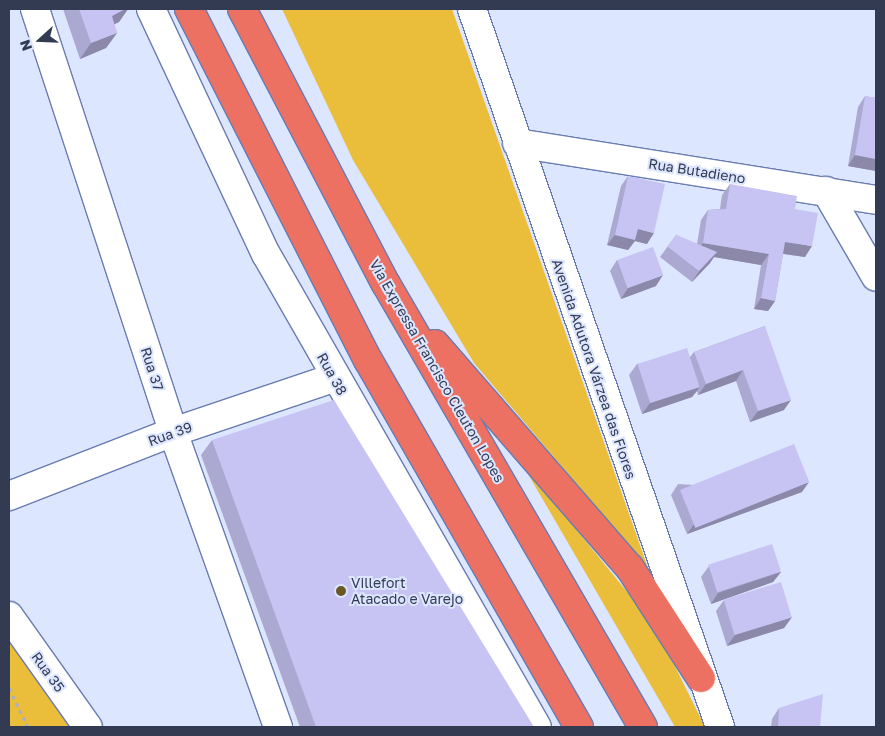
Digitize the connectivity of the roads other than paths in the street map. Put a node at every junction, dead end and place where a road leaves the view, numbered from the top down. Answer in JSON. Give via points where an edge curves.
{"nodes":[{"id":1,"x":35,"y":9,"type":"edge"},
{"id":2,"x":150,"y":9,"type":"edge"},
{"id":3,"x":189,"y":9,"type":"edge"},
{"id":4,"x":242,"y":9,"type":"edge"},
{"id":5,"x":472,"y":9,"type":"edge"},
{"id":6,"x":517,"y":143,"type":"junction"},
{"id":7,"x":826,"y":191,"type":"junction"},
{"id":8,"x":876,"y":200,"type":"edge"},
{"id":9,"x":876,"y":277,"type":"edge"},
{"id":10,"x":386,"y":284,"type":"junction"},
{"id":11,"x":333,"y":378,"type":"junction"},
{"id":12,"x":173,"y":432,"type":"junction"},
{"id":13,"x":9,"y":496,"type":"edge"},
{"id":14,"x":9,"y":616,"type":"edge"},
{"id":15,"x":701,"y":678,"type":"junction"},
{"id":16,"x":88,"y":727,"type":"edge"},
{"id":17,"x":278,"y":727,"type":"edge"},
{"id":18,"x":537,"y":727,"type":"edge"},
{"id":19,"x":579,"y":727,"type":"edge"},
{"id":20,"x":643,"y":727,"type":"edge"},
{"id":21,"x":720,"y":727,"type":"edge"}],
"edges":[{"from":1,"to":12,"type":"street","name":"Rua 37"},
{"from":2,"to":11,"type":"street","name":"Rua 38","via":[[266,254]]},
{"from":3,"to":19,"type":"highway","via":[[368,360]]},
{"from":4,"to":10,"type":"highway","name":"Via Expressa Francisco Cleuton Lopes"},
{"from":5,"to":6,"type":"street","name":"Avenida Adutora Várzea das Flores"},
{"from":6,"to":7,"type":"street","name":"Rua Butadieno"},
{"from":6,"to":15,"type":"street","name":"Avenida Adutora Várzea das Flores"},
{"from":7,"to":8,"type":"street","name":"Rua Butadieno"},
{"from":7,"to":9,"type":"street"},
{"from":10,"to":15,"type":"highway","via":[[630,568]]},
{"from":10,"to":20,"type":"highway","name":"Via Expressa Francisco Cleuton Lopes"},
{"from":11,"to":12,"type":"street","name":"Rua 39"},
{"from":11,"to":18,"type":"street","name":"Rua 38"},
{"from":12,"to":13,"type":"street","name":"Rua 39"},
{"from":12,"to":17,"type":"street","name":"Rua 37"},
{"from":14,"to":16,"type":"street","name":"Rua 35"},
{"from":15,"to":21,"type":"street","name":"Avenida Adutora Várzea das Flores"}]}
